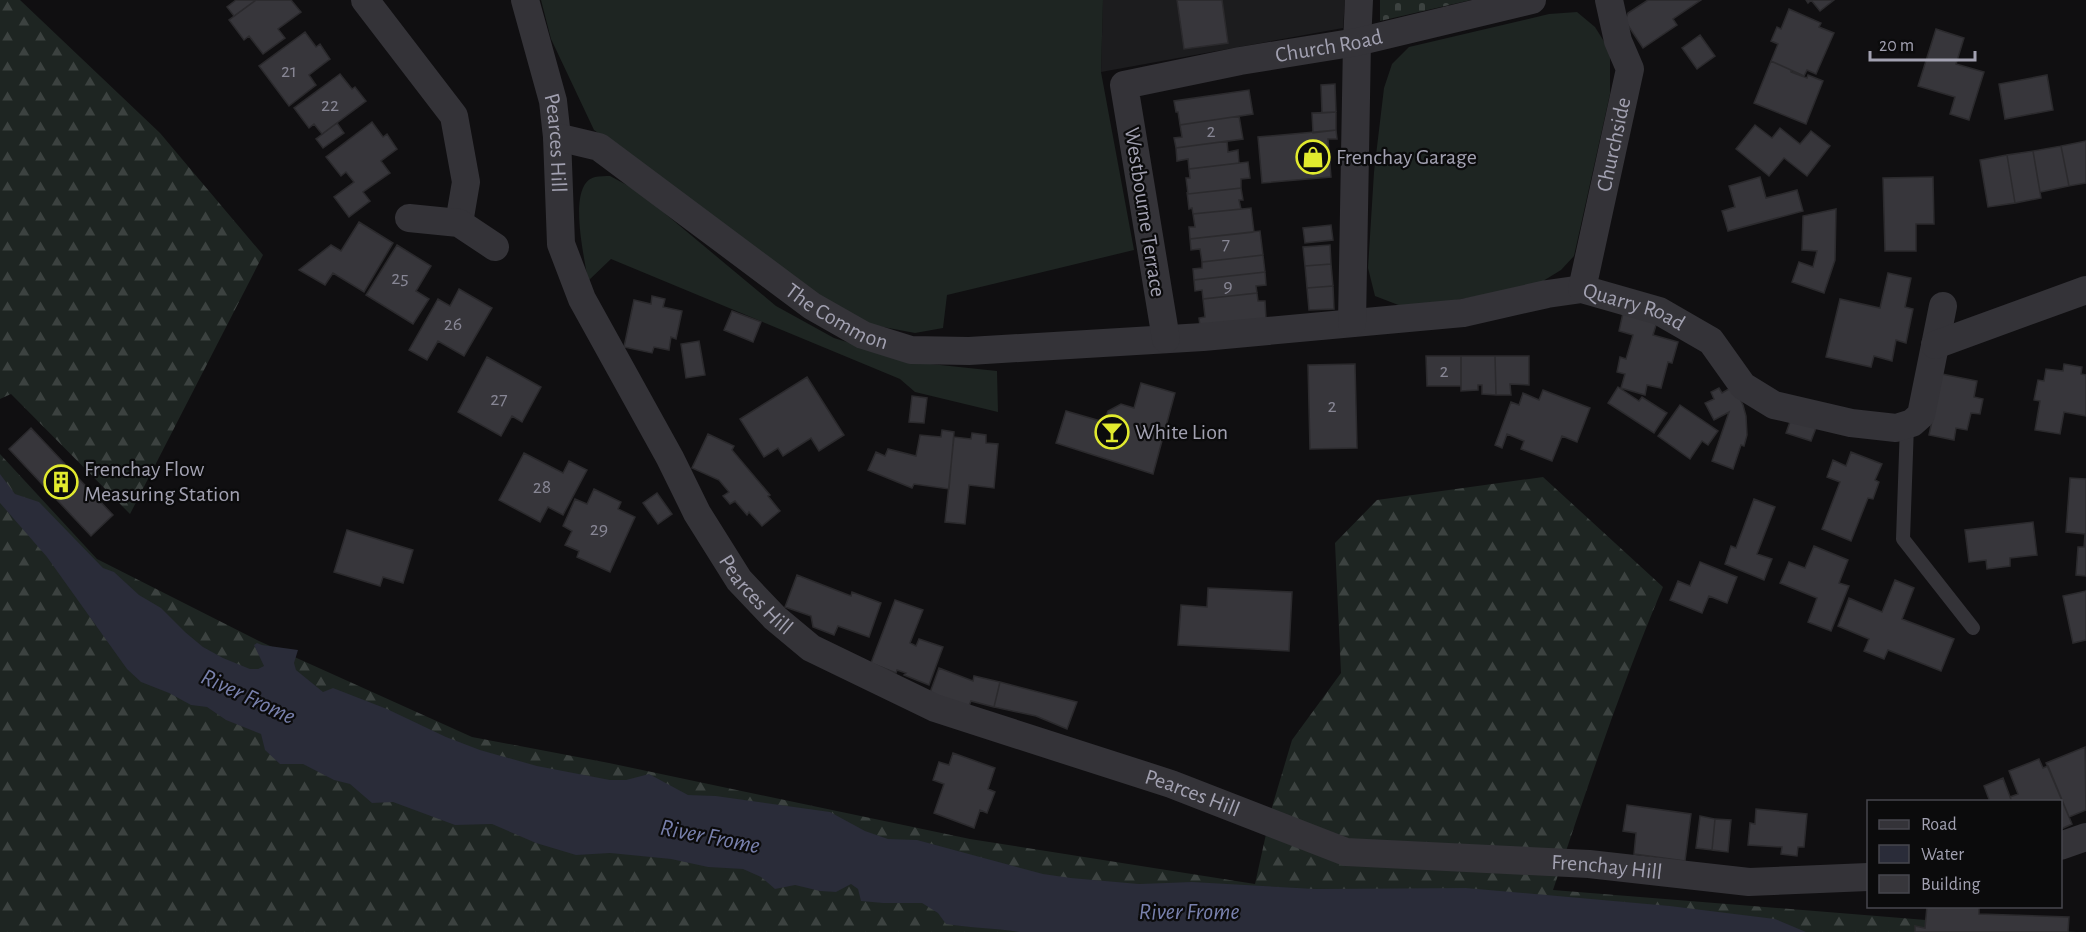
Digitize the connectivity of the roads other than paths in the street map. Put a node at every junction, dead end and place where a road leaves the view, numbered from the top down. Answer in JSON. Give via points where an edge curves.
{"nodes":[{"id":1,"x":365,"y":0,"type":"edge"},
{"id":2,"x":525,"y":0,"type":"edge"},
{"id":3,"x":1359,"y":0,"type":"edge"},
{"id":4,"x":1532,"y":0,"type":"edge"},
{"id":5,"x":1609,"y":0,"type":"edge"},
{"id":6,"x":1357,"y":42,"type":"junction"},
{"id":7,"x":1124,"y":85,"type":"joint"},
{"id":8,"x":557,"y":137,"type":"junction"},
{"id":9,"x":410,"y":218,"type":"dead end"},
{"id":10,"x":459,"y":223,"type":"junction"},
{"id":11,"x":495,"y":247,"type":"dead end"},
{"id":12,"x":1582,"y":289,"type":"junction"},
{"id":13,"x":2086,"y":290,"type":"edge"},
{"id":14,"x":1943,"y":306,"type":"dead end"},
{"id":15,"x":1352,"y":323,"type":"junction"},
{"id":16,"x":1166,"y":339,"type":"junction"},
{"id":17,"x":1935,"y":345,"type":"junction"},
{"id":18,"x":1907,"y":425,"type":"junction"},
{"id":19,"x":1973,"y":628,"type":"dead end"},
{"id":20,"x":2086,"y":837,"type":"edge"},
{"id":21,"x":2062,"y":846,"type":"edge"},
{"id":22,"x":1346,"y":852,"type":"joint"},
{"id":23,"x":1867,"y":877,"type":"edge"}],
"edges":[{"from":1,"to":10,"type":"street","via":[[454,116],[466,182]]},
{"from":2,"to":8,"type":"street","name":"Pearces Hill","via":[[553,101]]},
{"from":3,"to":6,"type":"street"},
{"from":4,"to":6,"type":"street","name":"Church Road"},
{"from":5,"to":12,"type":"street","name":"Churchside","via":[[1618,41],[1630,69]]},
{"from":6,"to":7,"type":"street","name":"Church Road"},
{"from":6,"to":15,"type":"street"},
{"from":7,"to":16,"type":"street","name":"Westbourne Terrace"},
{"from":8,"to":16,"type":"street","name":"The Common","via":[[599,147],[812,306],[863,335],[911,350],[969,351]]},
{"from":8,"to":22,"type":"street","name":"Pearces Hill","via":[[561,244],[582,299],[697,513],[739,580],[775,618],[811,648],[935,708],[1171,784]]},
{"from":9,"to":10,"type":"street"},
{"from":10,"to":11,"type":"street"},
{"from":12,"to":15,"type":"street","name":"Quarry Road","via":[[1463,313]]},
{"from":12,"to":18,"type":"street","name":"Quarry Road","via":[[1659,310],[1711,341],[1743,386],[1774,405],[1851,423],[1896,428]]},
{"from":13,"to":17,"type":"street"},
{"from":14,"to":17,"type":"street"},
{"from":15,"to":16,"type":"street","name":"Quarry Road"},
{"from":17,"to":18,"type":"street","via":[[1921,416]]},
{"from":18,"to":19,"type":"lane","via":[[1903,539]]},
{"from":20,"to":21,"type":"street"},
{"from":22,"to":23,"type":"street","name":"Frenchay Hill","via":[[1588,864],[1749,882]]}]}
